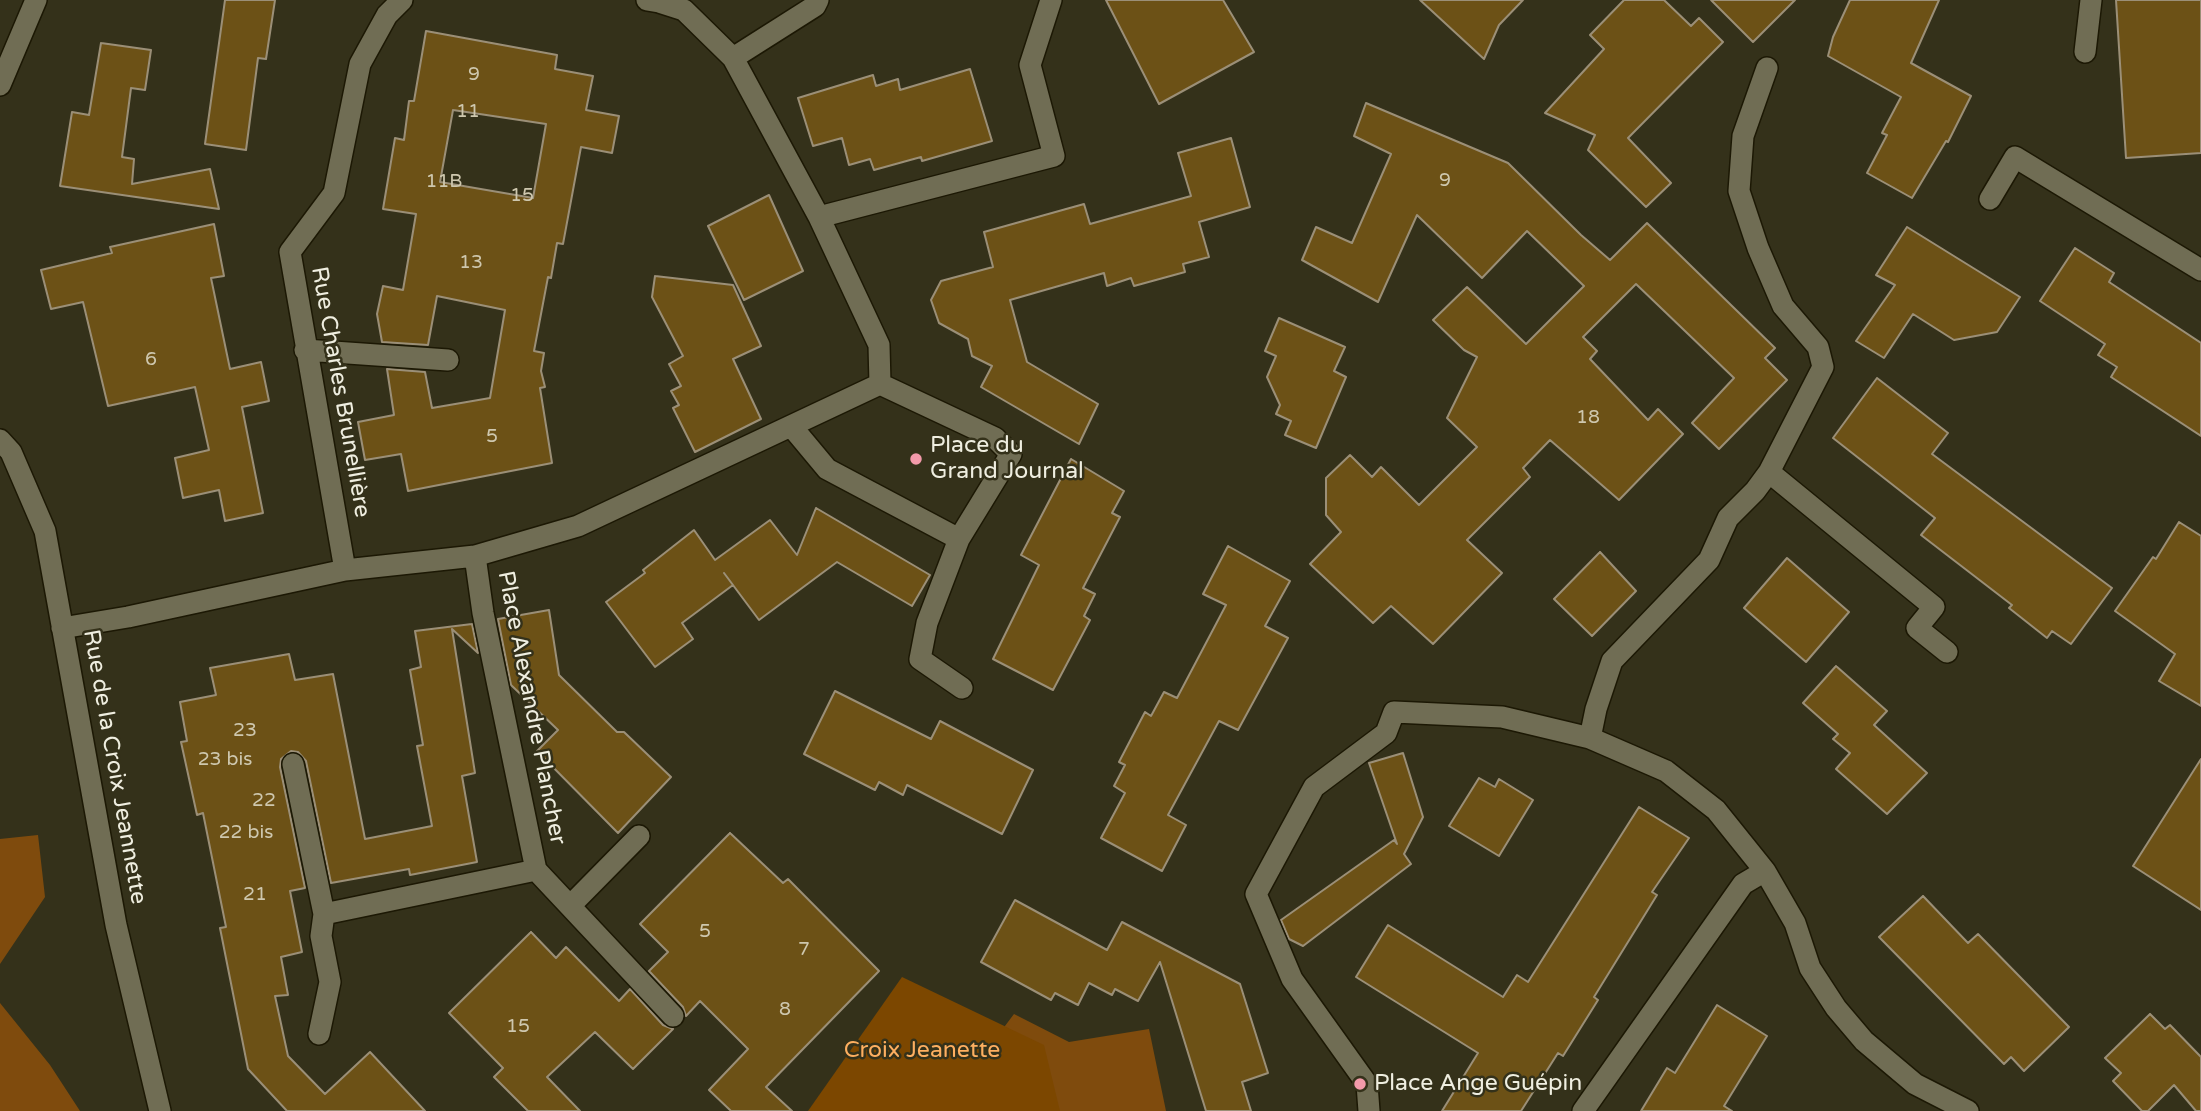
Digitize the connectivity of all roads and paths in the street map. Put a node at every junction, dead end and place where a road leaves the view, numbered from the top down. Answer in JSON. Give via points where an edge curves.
{"nodes":[{"id":1,"x":36,"y":0,"type":"edge"},
{"id":2,"x":402,"y":0,"type":"edge"},
{"id":3,"x":647,"y":0,"type":"edge"},
{"id":4,"x":818,"y":0,"type":"edge"},
{"id":5,"x":1051,"y":0,"type":"edge"},
{"id":6,"x":2091,"y":0,"type":"edge"},
{"id":7,"x":2085,"y":52,"type":"dead end"},
{"id":8,"x":733,"y":58,"type":"junction"},
{"id":9,"x":1768,"y":68,"type":"dead end"},
{"id":10,"x":0,"y":85,"type":"edge"},
{"id":11,"x":1990,"y":199,"type":"dead end"},
{"id":12,"x":819,"y":217,"type":"junction"},
{"id":13,"x":2201,"y":270,"type":"edge"},
{"id":14,"x":305,"y":350,"type":"junction"},
{"id":15,"x":448,"y":360,"type":"dead end"},
{"id":16,"x":880,"y":384,"type":"junction"},
{"id":17,"x":792,"y":428,"type":"junction"},
{"id":18,"x":0,"y":440,"type":"edge"},
{"id":19,"x":1769,"y":472,"type":"junction"},
{"id":20,"x":959,"y":539,"type":"junction"},
{"id":21,"x":475,"y":556,"type":"junction"},
{"id":22,"x":345,"y":570,"type":"junction"},
{"id":23,"x":62,"y":628,"type":"junction"},
{"id":24,"x":1947,"y":652,"type":"dead end"},
{"id":25,"x":962,"y":688,"type":"dead end"},
{"id":26,"x":1590,"y":738,"type":"junction"},
{"id":27,"x":293,"y":764,"type":"dead end"},
{"id":28,"x":639,"y":836,"type":"dead end"},
{"id":29,"x":536,"y":870,"type":"junction"},
{"id":30,"x":1765,"y":871,"type":"junction"},
{"id":31,"x":570,"y":906,"type":"junction"},
{"id":32,"x":324,"y":914,"type":"junction"},
{"id":33,"x":673,"y":1016,"type":"dead end"},
{"id":34,"x":319,"y":1034,"type":"dead end"},
{"id":35,"x":160,"y":1111,"type":"edge"},
{"id":36,"x":1370,"y":1111,"type":"edge"},
{"id":37,"x":1583,"y":1111,"type":"edge"},
{"id":38,"x":1968,"y":1111,"type":"edge"}],
"edges":[{"from":1,"to":10,"type":"street"},
{"from":2,"to":14,"type":"street","name":"Rue Charles Brunellière","via":[[387,15],[360,64],[334,193],[290,252]]},
{"from":3,"to":8,"type":"street","via":[[684,10]]},
{"from":4,"to":8,"type":"street"},
{"from":5,"to":12,"type":"street","via":[[1030,65],[1054,156]]},
{"from":6,"to":7,"type":"street"},
{"from":8,"to":12,"type":"street"},
{"from":9,"to":19,"type":"street","via":[[1743,136],[1739,191],[1783,306],[1818,347],[1823,367]]},
{"from":11,"to":13,"type":"street","via":[[2015,157]]},
{"from":12,"to":16,"type":"street","via":[[879,345]]},
{"from":14,"to":15,"type":"street"},
{"from":14,"to":22,"type":"street","name":"Rue Charles Brunellière"},
{"from":16,"to":17,"type":"street"},
{"from":16,"to":20,"type":"street","via":[[995,438],[1011,454]]},
{"from":17,"to":20,"type":"street","via":[[827,469]]},
{"from":17,"to":21,"type":"street","via":[[578,526]]},
{"from":18,"to":23,"type":"street","name":"Rue de la Croix Jeannette","via":[[11,452],[45,531]]},
{"from":19,"to":24,"type":"street","via":[[1934,607],[1917,628]]},
{"from":19,"to":26,"type":"street","via":[[1728,518],[1709,560],[1612,661]]},
{"from":20,"to":25,"type":"street","via":[[927,624],[920,659]]},
{"from":21,"to":22,"type":"street"},
{"from":21,"to":29,"type":"street","name":"Place Alexandre Plancher"},
{"from":22,"to":23,"type":"street"},
{"from":23,"to":35,"type":"street","name":"Rue de la Croix Jeannette","via":[[116,925]]},
{"from":26,"to":30,"type":"street","via":[[1676,779],[1716,810]]},
{"from":26,"to":36,"type":"street","via":[[1502,718],[1394,712],[1386,733],[1314,787],[1256,894],[1292,979],[1367,1084]]},
{"from":27,"to":32,"type":"street"},
{"from":28,"to":31,"type":"street"},
{"from":29,"to":31,"type":"street","name":"Place Alexandre Plancher"},
{"from":29,"to":32,"type":"street","name":"Place Alexandre Plancher"},
{"from":30,"to":37,"type":"street","via":[[1743,884]]},
{"from":30,"to":38,"type":"street","via":[[1795,923],[1810,968],[1836,1008],[1864,1041],[1915,1084]]},
{"from":31,"to":33,"type":"street","name":"Place Alexandre Plancher"},
{"from":32,"to":34,"type":"street","via":[[321,936],[330,982]]}]}
